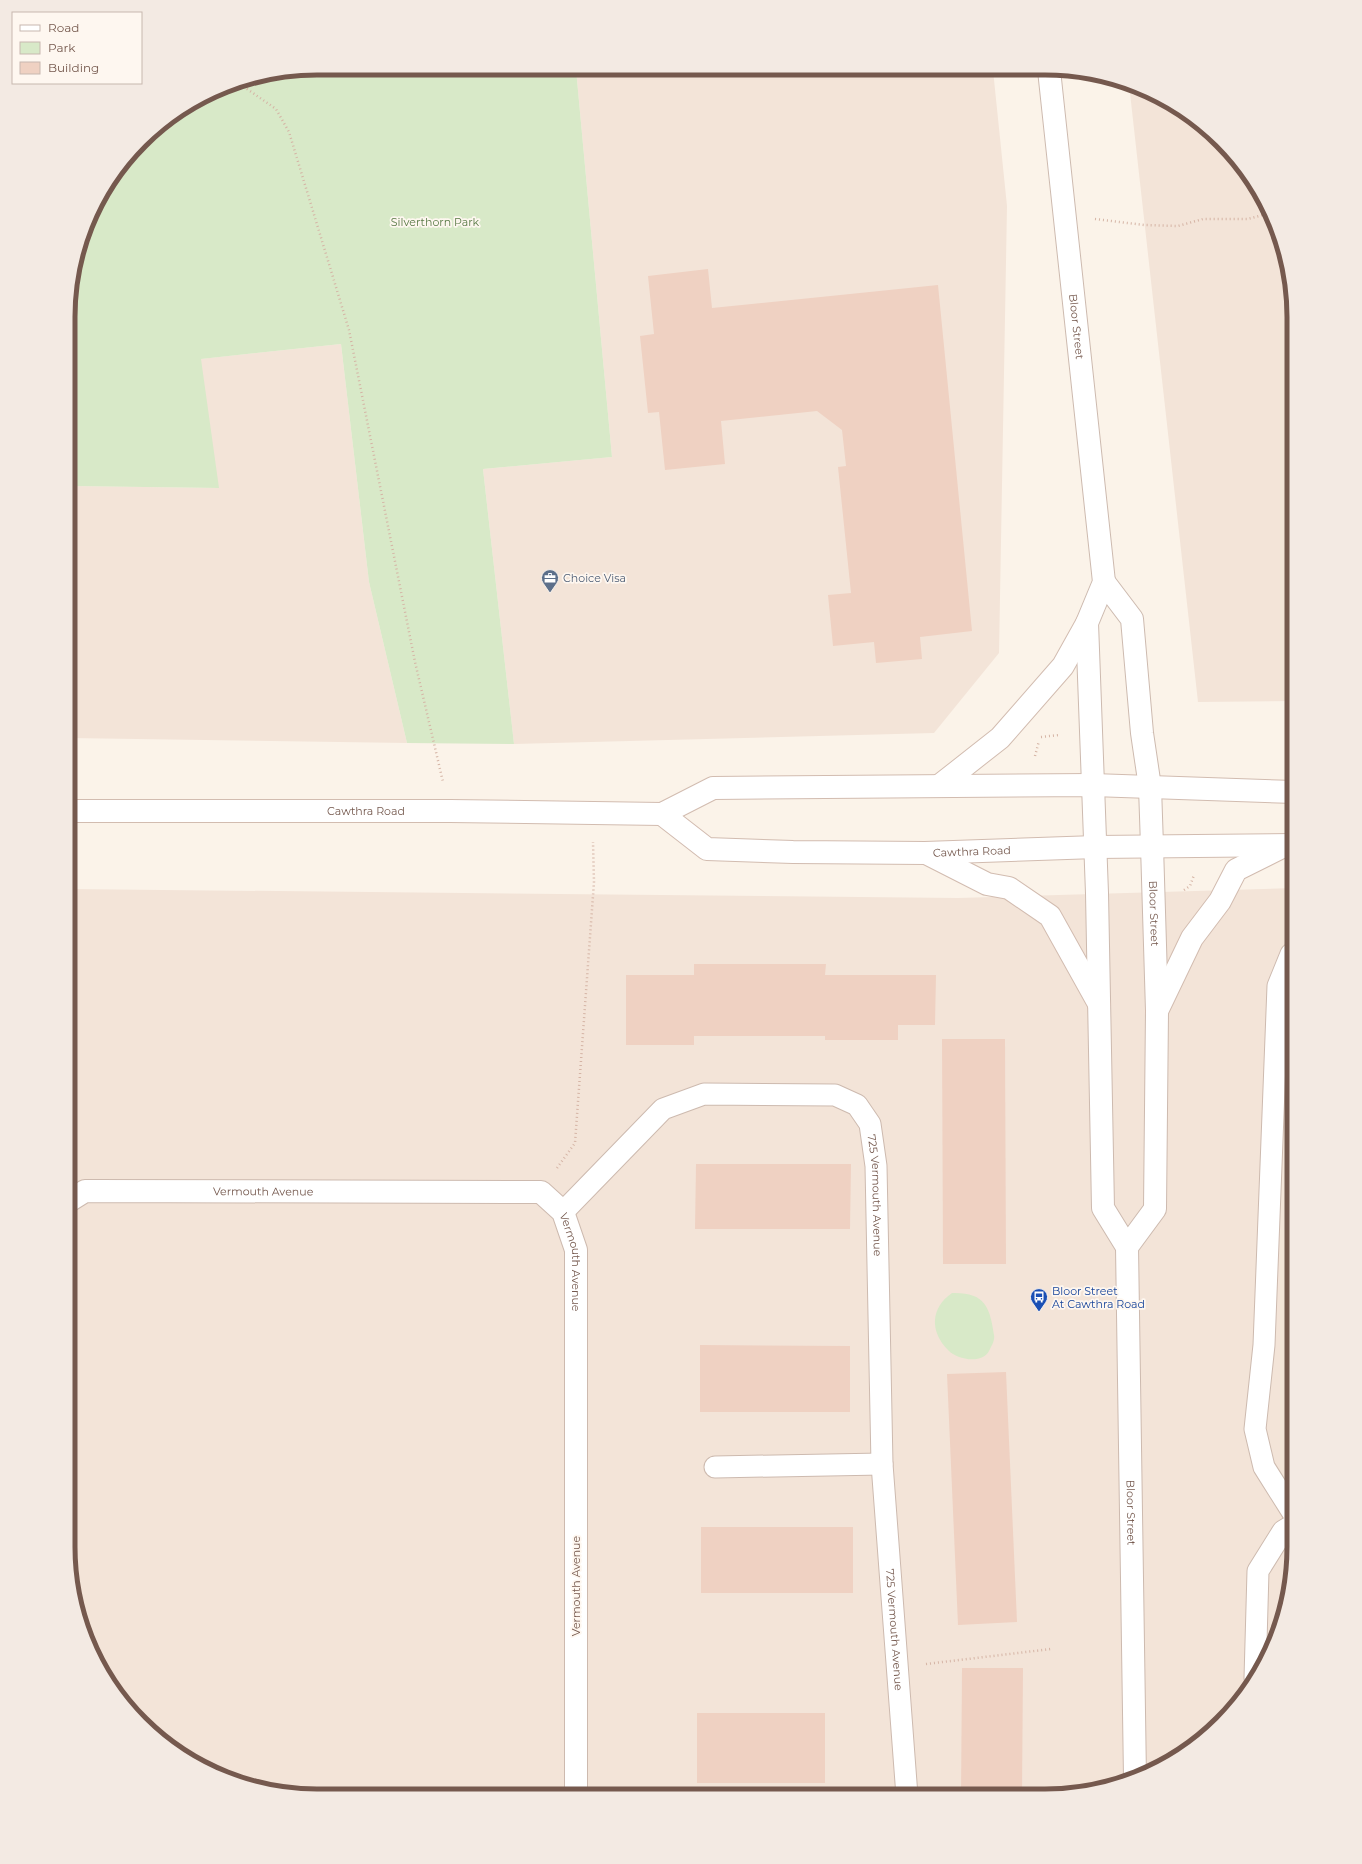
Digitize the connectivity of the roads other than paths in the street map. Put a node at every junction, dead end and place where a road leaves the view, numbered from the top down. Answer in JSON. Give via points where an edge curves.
{"nodes":[{"id":1,"x":1050,"y":75,"type":"edge"},
{"id":2,"x":1104,"y":582,"type":"junction"},
{"id":3,"x":1087,"y":623,"type":"junction"},
{"id":4,"x":1093,"y":785,"type":"junction"},
{"id":5,"x":939,"y":786,"type":"junction"},
{"id":6,"x":1150,"y":787,"type":"junction"},
{"id":7,"x":1287,"y":792,"type":"edge"},
{"id":8,"x":75,"y":811,"type":"edge"},
{"id":9,"x":662,"y":814,"type":"junction"},
{"id":10,"x":1287,"y":845,"type":"edge"},
{"id":11,"x":1152,"y":846,"type":"junction"},
{"id":12,"x":1287,"y":846,"type":"edge"},
{"id":13,"x":1096,"y":847,"type":"junction"},
{"id":14,"x":925,"y":852,"type":"junction"},
{"id":15,"x":1287,"y":964,"type":"edge"},
{"id":16,"x":1099,"y":1004,"type":"junction"},
{"id":17,"x":1157,"y":1011,"type":"junction"},
{"id":18,"x":75,"y":1197,"type":"edge"},
{"id":19,"x":563,"y":1212,"type":"junction"},
{"id":20,"x":1127,"y":1247,"type":"junction"},
{"id":21,"x":882,"y":1464,"type":"junction"},
{"id":22,"x":715,"y":1468,"type":"dead end"},
{"id":23,"x":1287,"y":1502,"type":"edge"},
{"id":24,"x":1287,"y":1529,"type":"edge"},
{"id":25,"x":1255,"y":1667,"type":"edge"},
{"id":26,"x":1135,"y":1772,"type":"edge"},
{"id":27,"x":576,"y":1789,"type":"edge"},
{"id":28,"x":906,"y":1789,"type":"edge"}],
"edges":[{"from":1,"to":2,"type":"street","name":"Bloor Street"},
{"from":2,"to":3,"type":"street","name":"Bloor Street"},
{"from":2,"to":6,"type":"street","name":"Bloor Street","via":[[1132,619],[1142,733]]},
{"from":3,"to":4,"type":"street","name":"Bloor Street"},
{"from":3,"to":5,"type":"street","via":[[1063,666],[1000,738]]},
{"from":4,"to":5,"type":"street","name":"Cawthra Road"},
{"from":4,"to":6,"type":"street","name":"Cawthra Road"},
{"from":4,"to":13,"type":"street","name":"Bloor Street"},
{"from":5,"to":9,"type":"street","name":"Cawthra Road","via":[[713,788]]},
{"from":6,"to":7,"type":"street","name":"Cawthra Road"},
{"from":6,"to":11,"type":"street","name":"Bloor Street"},
{"from":8,"to":9,"type":"street","name":"Cawthra Road","via":[[450,810]]},
{"from":9,"to":14,"type":"street","name":"Cawthra Road","via":[[707,849]]},
{"from":10,"to":11,"type":"street","name":"Cawthra Road"},
{"from":11,"to":13,"type":"street","name":"Cawthra Road"},
{"from":11,"to":17,"type":"street","name":"Bloor Street"},
{"from":12,"to":17,"type":"street","via":[[1236,870],[1220,901],[1192,938]]},
{"from":13,"to":14,"type":"street","name":"Cawthra Road"},
{"from":13,"to":16,"type":"street","name":"Bloor Street"},
{"from":14,"to":16,"type":"street","via":[[987,884],[1009,888],[1050,916]]},
{"from":15,"to":23,"type":"lane","via":[[1278,986],[1264,1345],[1255,1429],[1264,1467]]},
{"from":16,"to":20,"type":"street","name":"Bloor Street","via":[[1103,1208]]},
{"from":17,"to":20,"type":"street","name":"Bloor Street","via":[[1155,1209]]},
{"from":18,"to":19,"type":"street","name":"Vermouth Avenue","via":[[85,1191],[541,1192]]},
{"from":19,"to":21,"type":"lane","name":"725 Vermouth Avenue","via":[[663,1109],[704,1094],[835,1095],[857,1105],[870,1124],[876,1166]]},
{"from":19,"to":27,"type":"street","name":"Vermouth Avenue","via":[[576,1250]]},
{"from":20,"to":26,"type":"street","name":"Bloor Street"},
{"from":21,"to":22,"type":"lane"},
{"from":21,"to":28,"type":"lane","name":"725 Vermouth Avenue"},
{"from":24,"to":25,"type":"lane","via":[[1283,1531],[1258,1571]]}]}
